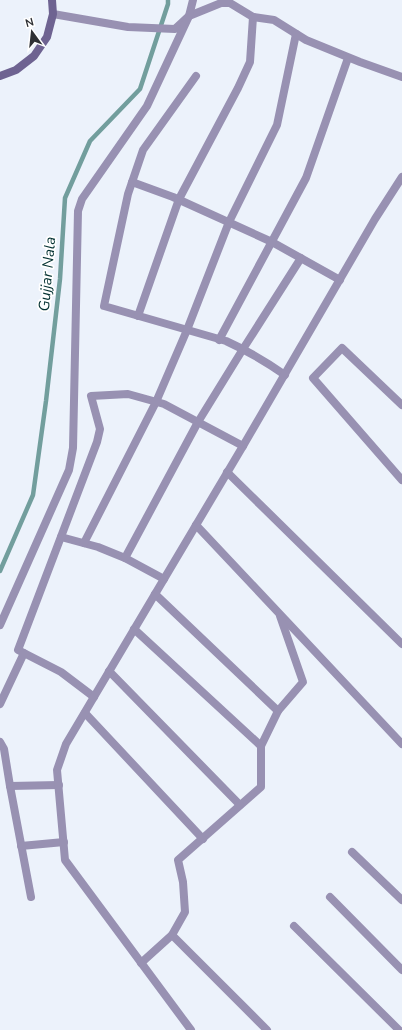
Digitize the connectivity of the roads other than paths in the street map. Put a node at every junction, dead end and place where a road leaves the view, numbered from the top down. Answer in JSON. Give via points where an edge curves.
{"nodes":[{"id":1,"x":52,"y":0,"type":"edge"},
{"id":2,"x":193,"y":0,"type":"edge"},
{"id":3,"x":53,"y":14,"type":"junction"},
{"id":4,"x":189,"y":16,"type":"junction"},
{"id":5,"x":253,"y":17,"type":"junction"},
{"id":6,"x":296,"y":34,"type":"junction"},
{"id":7,"x":348,"y":58,"type":"junction"},
{"id":8,"x":0,"y":76,"type":"edge"},
{"id":9,"x":196,"y":76,"type":"dead end"},
{"id":10,"x":402,"y":77,"type":"edge"},
{"id":11,"x":402,"y":177,"type":"edge"},
{"id":12,"x":132,"y":182,"type":"junction"},
{"id":13,"x":179,"y":199,"type":"junction"},
{"id":14,"x":229,"y":222,"type":"junction"},
{"id":15,"x":272,"y":242,"type":"junction"},
{"id":16,"x":301,"y":258,"type":"junction"},
{"id":17,"x":340,"y":280,"type":"junction"},
{"id":18,"x":138,"y":316,"type":"junction"},
{"id":19,"x":186,"y":330,"type":"junction"},
{"id":20,"x":219,"y":340,"type":"junction"},
{"id":21,"x":243,"y":349,"type":"junction"},
{"id":22,"x":285,"y":375,"type":"junction"},
{"id":23,"x":156,"y":402,"type":"junction"},
{"id":24,"x":402,"y":405,"type":"edge"},
{"id":25,"x":198,"y":422,"type":"junction"},
{"id":26,"x":243,"y":446,"type":"junction"},
{"id":27,"x":227,"y":472,"type":"junction"},
{"id":28,"x":402,"y":480,"type":"edge"},
{"id":29,"x":196,"y":525,"type":"junction"},
{"id":30,"x":60,"y":537,"type":"junction"},
{"id":31,"x":84,"y":543,"type":"junction"},
{"id":32,"x":125,"y":558,"type":"junction"},
{"id":33,"x":164,"y":579,"type":"junction"},
{"id":34,"x":155,"y":594,"type":"junction"},
{"id":35,"x":279,"y":613,"type":"junction"},
{"id":36,"x":0,"y":625,"type":"edge"},
{"id":37,"x":134,"y":629,"type":"junction"},
{"id":38,"x":402,"y":644,"type":"edge"},
{"id":39,"x":24,"y":653,"type":"junction"},
{"id":40,"x":109,"y":671,"type":"junction"},
{"id":41,"x":94,"y":697,"type":"junction"},
{"id":42,"x":0,"y":704,"type":"edge"},
{"id":43,"x":278,"y":712,"type":"junction"},
{"id":44,"x":85,"y":713,"type":"junction"},
{"id":45,"x":0,"y":742,"type":"edge"},
{"id":46,"x":401,"y":742,"type":"edge"},
{"id":47,"x":261,"y":746,"type":"junction"},
{"id":48,"x":58,"y":785,"type":"junction"},
{"id":49,"x":10,"y":786,"type":"junction"},
{"id":50,"x":240,"y":805,"type":"junction"},
{"id":51,"x":203,"y":839,"type":"junction"},
{"id":52,"x":64,"y":842,"type":"junction"},
{"id":53,"x":21,"y":846,"type":"junction"},
{"id":54,"x":352,"y":852,"type":"dead end"},
{"id":55,"x":31,"y":897,"type":"dead end"},
{"id":56,"x":330,"y":897,"type":"dead end"},
{"id":57,"x":402,"y":900,"type":"edge"},
{"id":58,"x":294,"y":926,"type":"dead end"},
{"id":59,"x":172,"y":935,"type":"junction"},
{"id":60,"x":141,"y":962,"type":"junction"},
{"id":61,"x":402,"y":970,"type":"edge"},
{"id":62,"x":190,"y":1030,"type":"edge"},
{"id":63,"x":267,"y":1030,"type":"edge"},
{"id":64,"x":399,"y":1030,"type":"edge"}],
"edges":[{"from":1,"to":3,"type":"main road"},
{"from":2,"to":4,"type":"street"},
{"from":3,"to":4,"type":"street","via":[[128,27],[175,29]]},
{"from":3,"to":8,"type":"main road","via":[[47,37],[34,56],[16,70]]},
{"from":4,"to":5,"type":"street","via":[[230,3]]},
{"from":4,"to":36,"type":"street","via":[[147,106],[82,200],[78,211],[73,448],[69,470]]},
{"from":5,"to":6,"type":"street","via":[[274,20]]},
{"from":5,"to":13,"type":"street","via":[[250,62]]},
{"from":6,"to":7,"type":"street"},
{"from":6,"to":14,"type":"street","via":[[277,125]]},
{"from":7,"to":10,"type":"street"},
{"from":7,"to":15,"type":"street","via":[[306,178]]},
{"from":9,"to":12,"type":"street","via":[[143,150]]},
{"from":11,"to":17,"type":"street"},
{"from":12,"to":13,"type":"street"},
{"from":12,"to":18,"type":"street","via":[[104,306]]},
{"from":13,"to":14,"type":"street"},
{"from":13,"to":18,"type":"street"},
{"from":14,"to":15,"type":"street"},
{"from":14,"to":19,"type":"street"},
{"from":15,"to":16,"type":"street"},
{"from":15,"to":20,"type":"street"},
{"from":16,"to":17,"type":"street"},
{"from":16,"to":21,"type":"street"},
{"from":17,"to":22,"type":"street"},
{"from":18,"to":19,"type":"street"},
{"from":19,"to":20,"type":"street"},
{"from":19,"to":23,"type":"street"},
{"from":20,"to":21,"type":"street"},
{"from":21,"to":22,"type":"street"},
{"from":21,"to":25,"type":"street"},
{"from":22,"to":26,"type":"street"},
{"from":23,"to":25,"type":"street"},
{"from":23,"to":30,"type":"street","via":[[128,394],[91,396],[100,429]]},
{"from":23,"to":31,"type":"street"},
{"from":24,"to":28,"type":"street","via":[[342,348],[312,378]]},
{"from":25,"to":26,"type":"street"},
{"from":25,"to":32,"type":"street"},
{"from":26,"to":27,"type":"street"},
{"from":27,"to":29,"type":"street"},
{"from":27,"to":38,"type":"street"},
{"from":29,"to":33,"type":"street"},
{"from":29,"to":35,"type":"street"},
{"from":30,"to":31,"type":"street"},
{"from":30,"to":39,"type":"street","via":[[18,650]]},
{"from":31,"to":32,"type":"street"},
{"from":32,"to":33,"type":"street"},
{"from":33,"to":34,"type":"street"},
{"from":34,"to":37,"type":"street"},
{"from":34,"to":43,"type":"street"},
{"from":35,"to":43,"type":"street","via":[[303,682]]},
{"from":35,"to":46,"type":"street"},
{"from":37,"to":40,"type":"street"},
{"from":37,"to":47,"type":"street"},
{"from":39,"to":41,"type":"street","via":[[61,672]]},
{"from":39,"to":42,"type":"street"},
{"from":40,"to":41,"type":"street"},
{"from":40,"to":50,"type":"street"},
{"from":41,"to":44,"type":"street"},
{"from":43,"to":47,"type":"street"},
{"from":44,"to":48,"type":"street","via":[[66,744],[57,770]]},
{"from":44,"to":51,"type":"street"},
{"from":45,"to":49,"type":"street","via":[[4,750]]},
{"from":47,"to":50,"type":"street","via":[[261,787]]},
{"from":48,"to":49,"type":"street"},
{"from":48,"to":52,"type":"street"},
{"from":49,"to":53,"type":"street"},
{"from":50,"to":51,"type":"street"},
{"from":51,"to":59,"type":"street","via":[[178,860],[183,882],[185,912]]},
{"from":52,"to":53,"type":"street"},
{"from":52,"to":60,"type":"street","via":[[65,860]]},
{"from":53,"to":55,"type":"street"},
{"from":54,"to":57,"type":"street"},
{"from":56,"to":61,"type":"street"},
{"from":58,"to":64,"type":"street"},
{"from":59,"to":60,"type":"street"},
{"from":59,"to":63,"type":"street"},
{"from":60,"to":62,"type":"street"}]}
